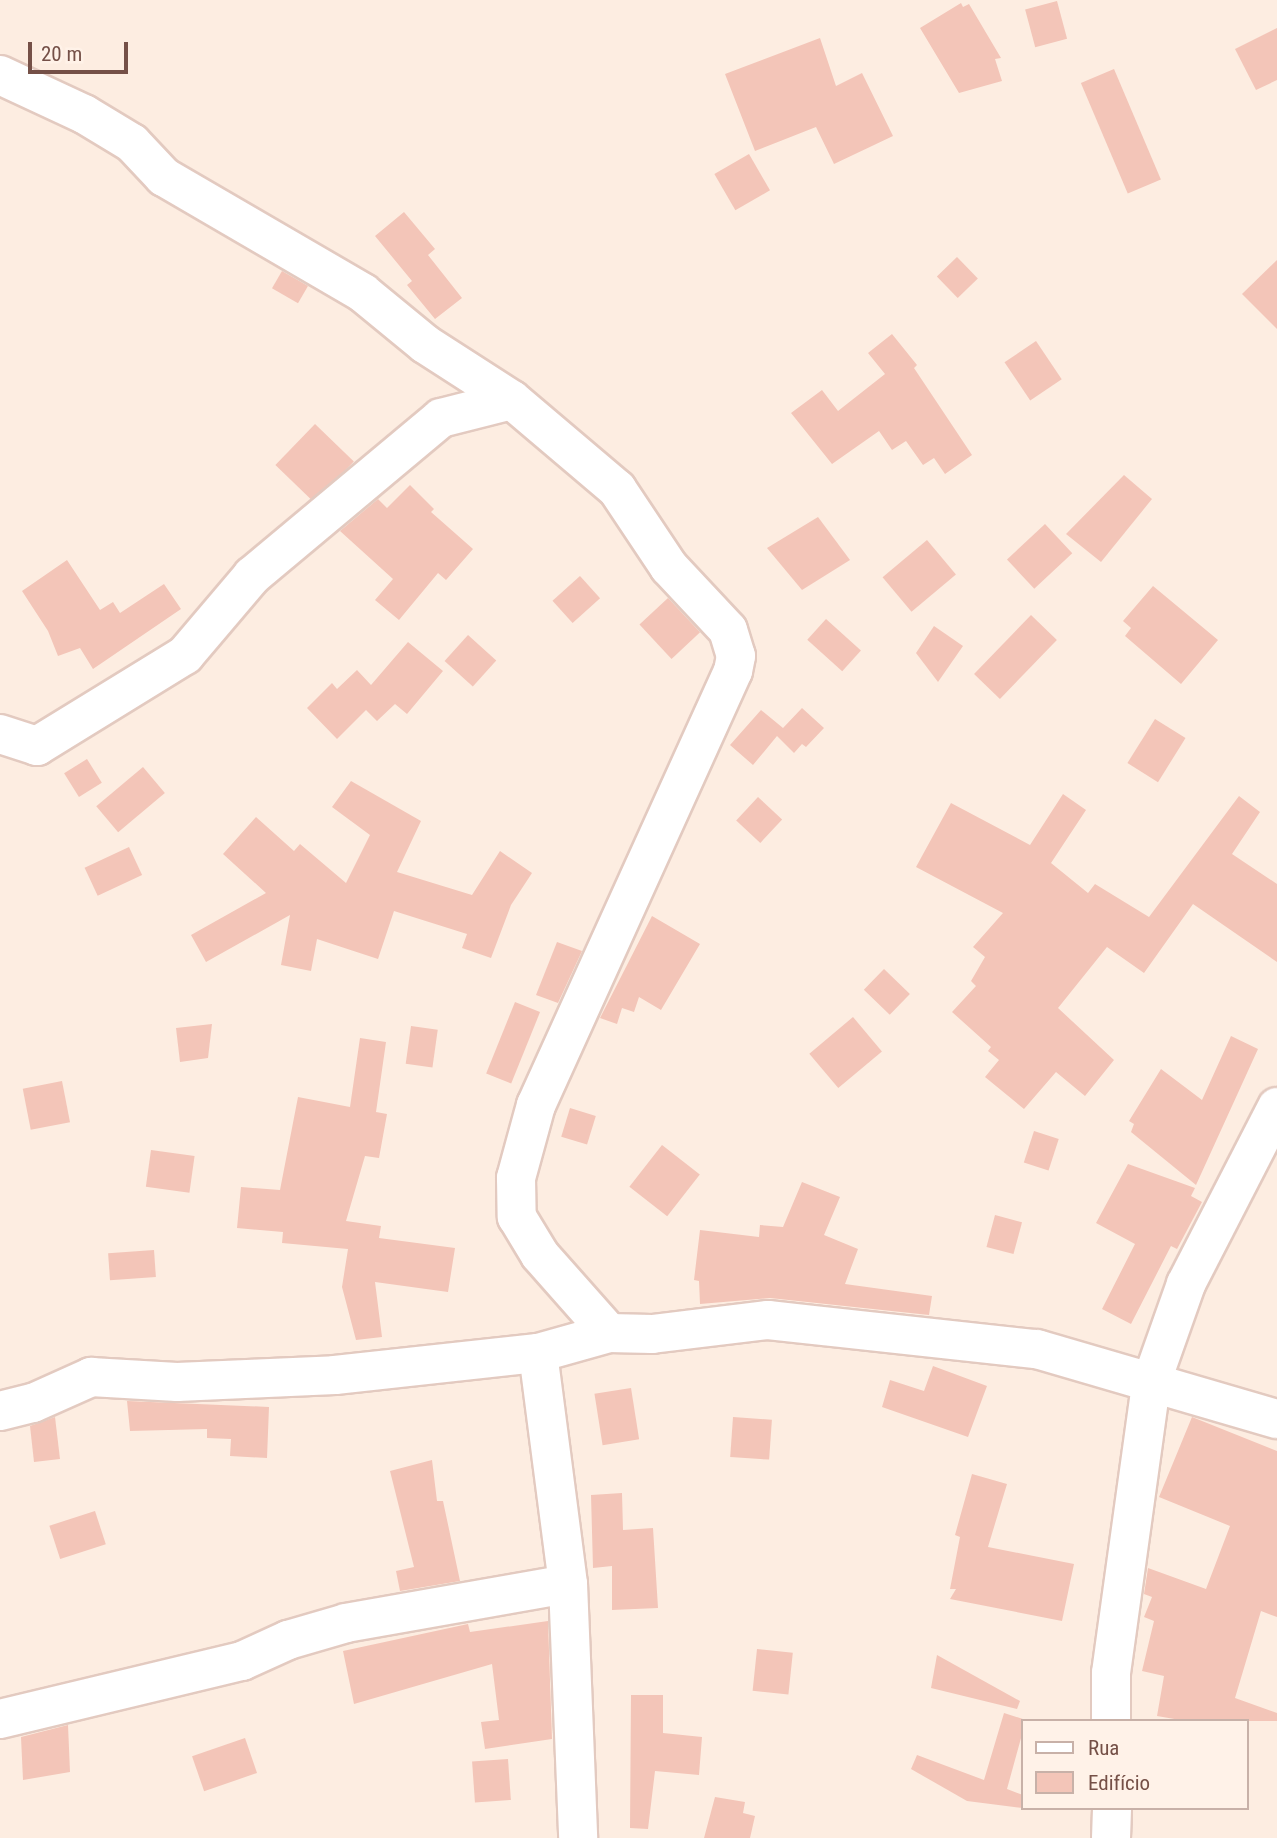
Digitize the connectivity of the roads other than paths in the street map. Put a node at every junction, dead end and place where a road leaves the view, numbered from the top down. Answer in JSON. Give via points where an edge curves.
{"nodes":[{"id":1,"x":0,"y":75,"type":"edge"},
{"id":2,"x":512,"y":400,"type":"junction"},
{"id":3,"x":0,"y":733,"type":"edge"},
{"id":4,"x":1277,"y":1107,"type":"edge"},
{"id":5,"x":609,"y":1333,"type":"junction"},
{"id":6,"x":538,"y":1353,"type":"junction"},
{"id":7,"x":1151,"y":1383,"type":"junction"},
{"id":8,"x":0,"y":1410,"type":"edge"},
{"id":9,"x":1277,"y":1419,"type":"edge"},
{"id":10,"x":568,"y":1584,"type":"junction"},
{"id":11,"x":0,"y":1719,"type":"edge"},
{"id":12,"x":1111,"y":1719,"type":"edge"},
{"id":13,"x":1112,"y":1810,"type":"edge"},
{"id":14,"x":578,"y":1838,"type":"edge"},
{"id":15,"x":1111,"y":1838,"type":"edge"}],
"edges":[{"from":1,"to":2,"type":"street","via":[[132,143],[164,177],[363,293],[425,344]]},
{"from":2,"to":3,"type":"street","via":[[441,418],[252,576],[186,655],[37,746]]},
{"from":2,"to":5,"type":"street","via":[[617,488],[669,566],[728,630],[736,656],[536,1105],[516,1178],[517,1217],[540,1255]]},
{"from":4,"to":7,"type":"street","via":[[1186,1284]]},
{"from":5,"to":6,"type":"street"},
{"from":5,"to":7,"type":"street","via":[[652,1334],[768,1320],[1037,1349]]},
{"from":6,"to":8,"type":"street","via":[[335,1375],[177,1382],[91,1377],[33,1403]]},
{"from":6,"to":10,"type":"street"},
{"from":7,"to":9,"type":"street"},
{"from":7,"to":12,"type":"street","via":[[1111,1673]]},
{"from":10,"to":11,"type":"street","via":[[346,1623],[288,1640],[242,1661]]},
{"from":10,"to":14,"type":"street"},
{"from":13,"to":15,"type":"street"}]}
